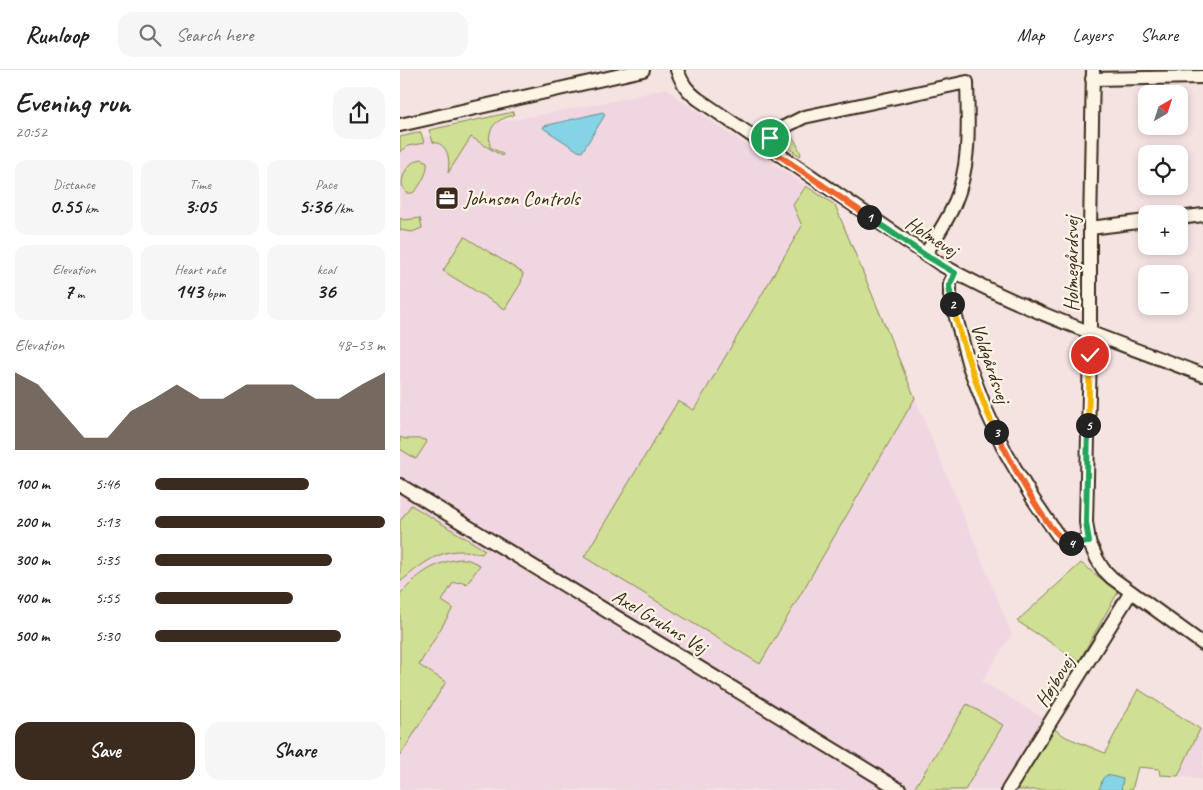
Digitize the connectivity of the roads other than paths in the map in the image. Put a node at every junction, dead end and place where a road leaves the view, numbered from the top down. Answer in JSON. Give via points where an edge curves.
{"nodes":[{"id":1,"x":643,"y":70,"type":"edge"},
{"id":2,"x":677,"y":70,"type":"edge"},
{"id":3,"x":1093,"y":74,"type":"edge"},
{"id":4,"x":1203,"y":77,"type":"edge"},
{"id":5,"x":400,"y":124,"type":"edge"},
{"id":6,"x":764,"y":145,"type":"junction"},
{"id":7,"x":1203,"y":215,"type":"edge"},
{"id":8,"x":1188,"y":217,"type":"edge"},
{"id":9,"x":1138,"y":222,"type":"edge"},
{"id":10,"x":1090,"y":228,"type":"junction"},
{"id":11,"x":925,"y":255,"type":"junction"},
{"id":12,"x":955,"y":273,"type":"junction"},
{"id":13,"x":1090,"y":332,"type":"junction"},
{"id":14,"x":1203,"y":375,"type":"edge"},
{"id":15,"x":400,"y":485,"type":"edge"},
{"id":16,"x":1089,"y":542,"type":"junction"},
{"id":17,"x":1131,"y":592,"type":"junction"},
{"id":18,"x":1203,"y":644,"type":"edge"},
{"id":19,"x":900,"y":790,"type":"edge"},
{"id":20,"x":1008,"y":790,"type":"edge"}],
"edges":[{"from":1,"to":5,"type":"street"},
{"from":2,"to":6,"type":"street","name":"Holmevej","via":[[689,92]]},
{"from":3,"to":4,"type":"street"},
{"from":3,"to":10,"type":"street","name":"Holmegårdsvej"},
{"from":6,"to":11,"type":"street","name":"Holmevej"},
{"from":6,"to":11,"type":"street","via":[[782,128],[804,117],[967,82],[968,150],[962,184],[954,205]]},
{"from":7,"to":8,"type":"street"},
{"from":9,"to":10,"type":"street"},
{"from":10,"to":13,"type":"street","name":"Holmegårdsvej"},
{"from":11,"to":12,"type":"street","name":"Holmevej"},
{"from":12,"to":13,"type":"street","name":"Holmevej","via":[[1028,309]]},
{"from":12,"to":16,"type":"street","name":"Voldgårdsvej","via":[[950,283],[950,295],[969,366],[1006,453],[1058,537],[1066,542]]},
{"from":13,"to":14,"type":"street","name":"Holmevej"},
{"from":13,"to":16,"type":"street","name":"Holmegårdsvej","via":[[1086,522]]},
{"from":15,"to":19,"type":"street","name":"Axel Gruhns Vej"},
{"from":16,"to":17,"type":"street","name":"Holmegårdsvej","via":[[1103,569]]},
{"from":17,"to":18,"type":"street","name":"Holmegårdsvej"},
{"from":17,"to":20,"type":"street","name":"Højbovej"}]}
